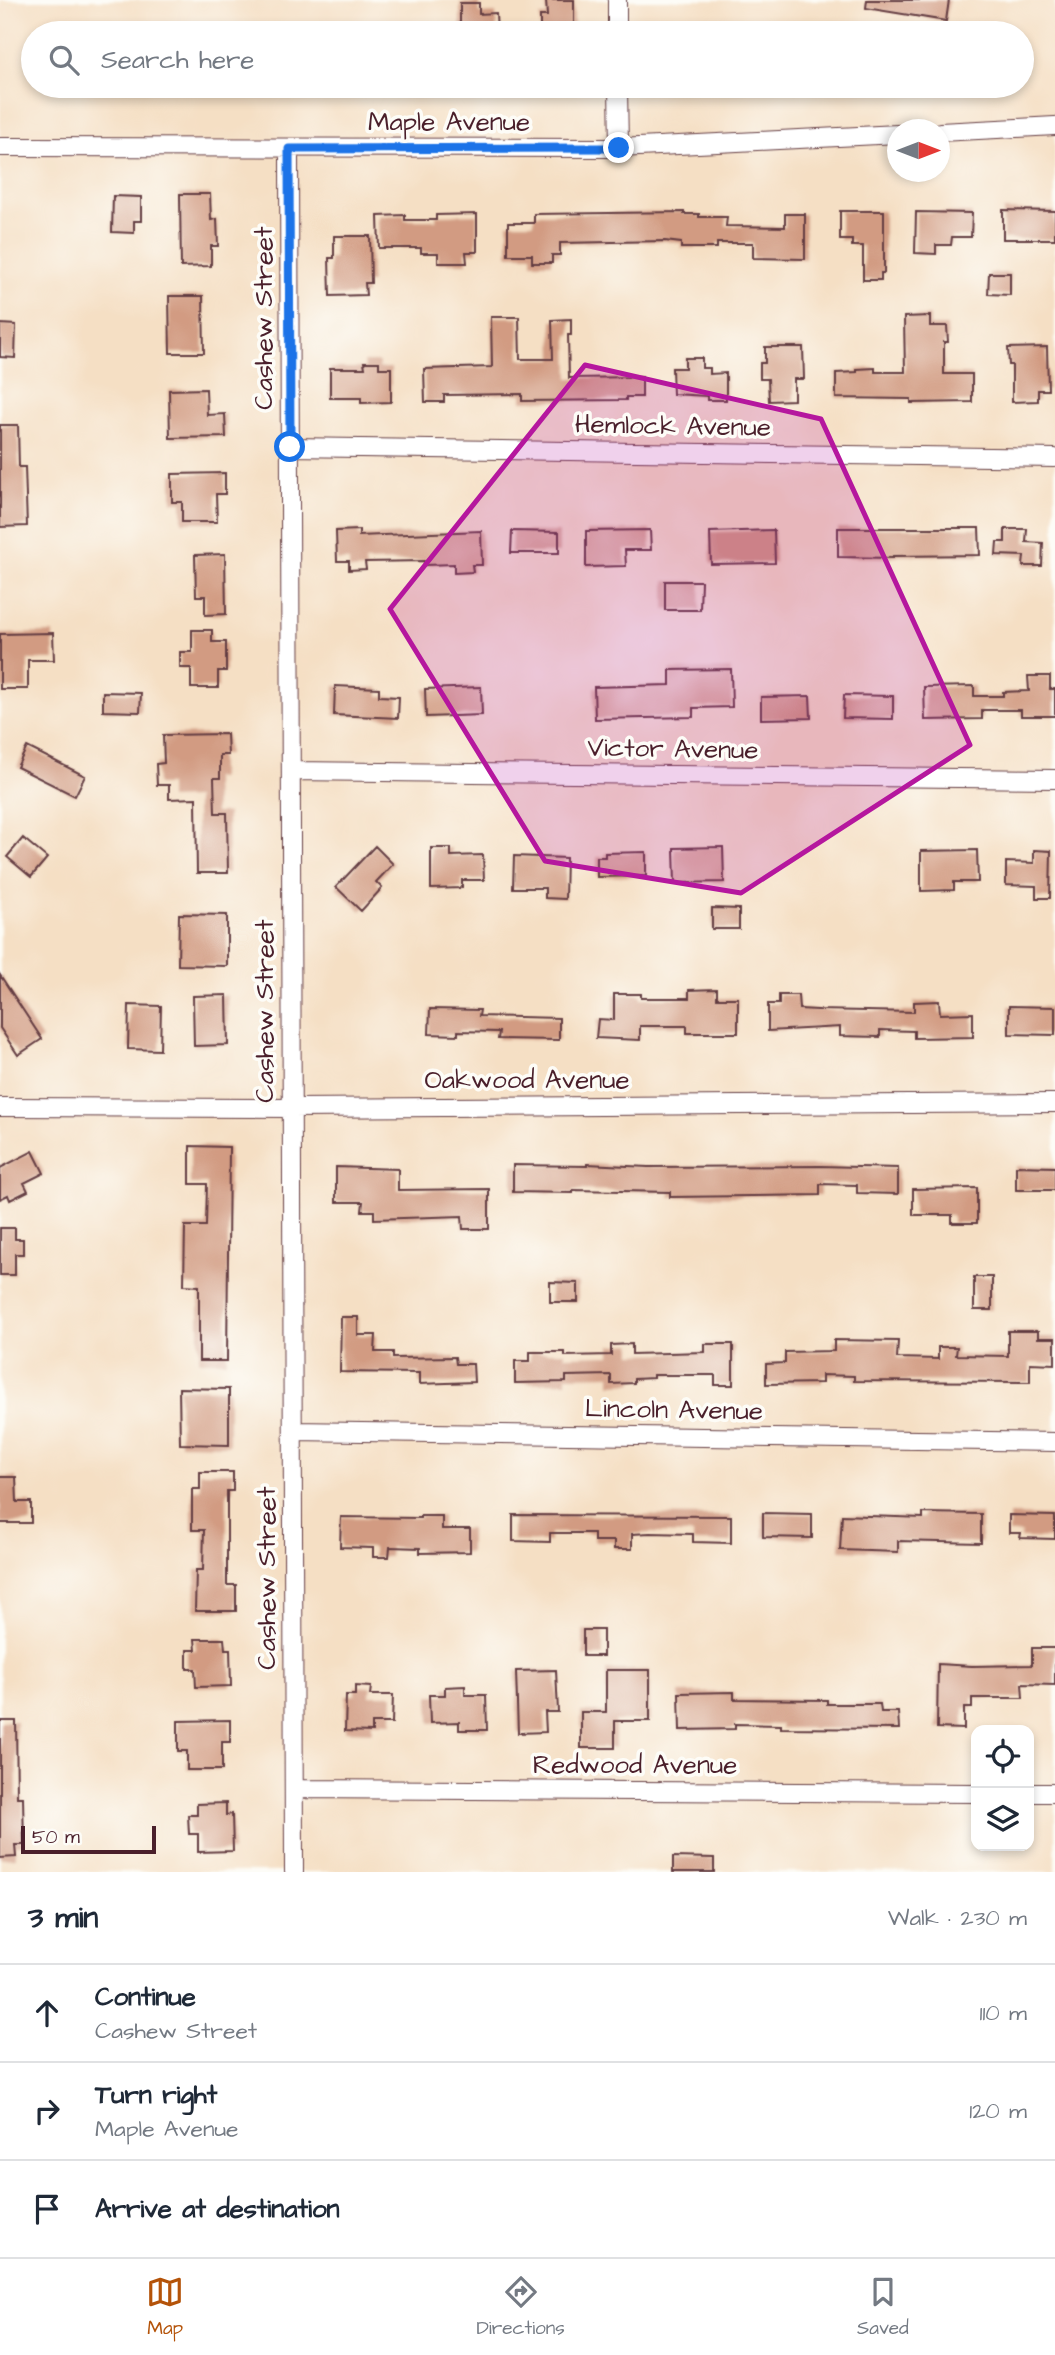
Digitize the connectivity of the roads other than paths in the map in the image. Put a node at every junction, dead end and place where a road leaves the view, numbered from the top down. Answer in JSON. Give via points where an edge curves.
{"nodes":[{"id":1,"x":617,"y":0,"type":"edge"},
{"id":2,"x":617,"y":21,"type":"edge"},
{"id":3,"x":618,"y":98,"type":"edge"},
{"id":4,"x":1055,"y":126,"type":"edge"},
{"id":5,"x":950,"y":131,"type":"edge"},
{"id":6,"x":887,"y":135,"type":"edge"},
{"id":7,"x":0,"y":147,"type":"edge"},
{"id":8,"x":619,"y":148,"type":"junction"},
{"id":9,"x":289,"y":149,"type":"junction"},
{"id":10,"x":290,"y":447,"type":"junction"},
{"id":11,"x":1055,"y":458,"type":"edge"},
{"id":12,"x":291,"y":771,"type":"junction"},
{"id":13,"x":1055,"y":779,"type":"edge"},
{"id":14,"x":1055,"y":1103,"type":"edge"},
{"id":15,"x":0,"y":1107,"type":"edge"},
{"id":16,"x":292,"y":1108,"type":"junction"},
{"id":17,"x":293,"y":1431,"type":"junction"},
{"id":18,"x":1055,"y":1442,"type":"edge"},
{"id":19,"x":294,"y":1789,"type":"junction"},
{"id":20,"x":971,"y":1793,"type":"edge"},
{"id":21,"x":1034,"y":1793,"type":"edge"},
{"id":22,"x":1055,"y":1793,"type":"edge"},
{"id":23,"x":294,"y":1872,"type":"edge"}],
"edges":[{"from":1,"to":2,"type":"street"},
{"from":3,"to":8,"type":"street"},
{"from":4,"to":5,"type":"street"},
{"from":6,"to":8,"type":"street","name":"Maple Avenue"},
{"from":7,"to":9,"type":"street","name":"Maple Avenue"},
{"from":8,"to":9,"type":"street","name":"Maple Avenue"},
{"from":9,"to":10,"type":"street","name":"Cashew Street"},
{"from":10,"to":11,"type":"street","name":"Hemlock Avenue"},
{"from":10,"to":12,"type":"street","name":"Cashew Street"},
{"from":12,"to":13,"type":"street","name":"Victor Avenue"},
{"from":12,"to":16,"type":"street","name":"Cashew Street"},
{"from":14,"to":16,"type":"street","name":"Oakwood Avenue"},
{"from":15,"to":16,"type":"street","name":"Oakwood Avenue"},
{"from":16,"to":17,"type":"street","name":"Cashew Street"},
{"from":17,"to":18,"type":"street","name":"Lincoln Avenue"},
{"from":17,"to":19,"type":"street","name":"Cashew Street"},
{"from":19,"to":20,"type":"street","name":"Redwood Avenue"},
{"from":19,"to":23,"type":"street","name":"Cashew Street"},
{"from":21,"to":22,"type":"street"}]}
